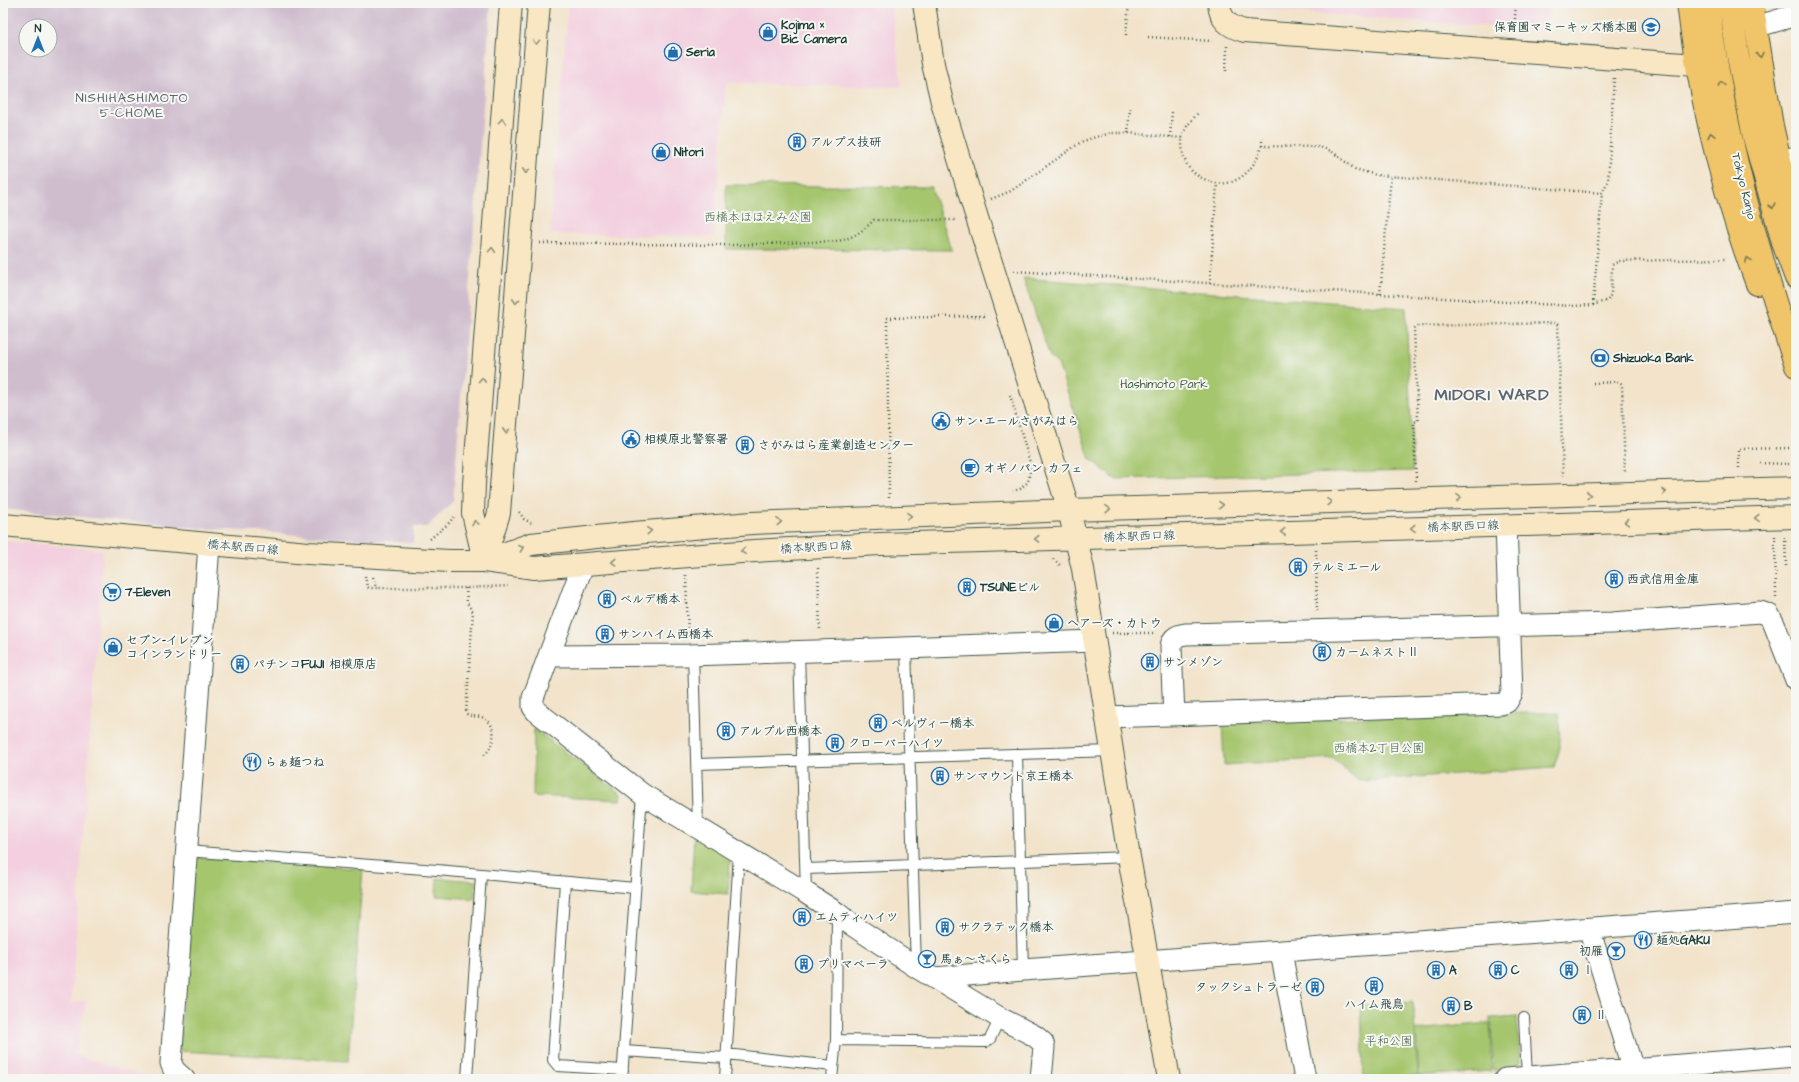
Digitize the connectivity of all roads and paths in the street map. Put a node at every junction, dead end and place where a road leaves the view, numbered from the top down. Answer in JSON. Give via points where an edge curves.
{"nodes":[{"id":1,"x":511,"y":3,"type":"edge"},
{"id":2,"x":539,"y":3,"type":"edge"},
{"id":3,"x":924,"y":3,"type":"edge"},
{"id":4,"x":1129,"y":3,"type":"edge"},
{"id":5,"x":1219,"y":3,"type":"edge"},
{"id":6,"x":1516,"y":3,"type":"edge"},
{"id":7,"x":1688,"y":3,"type":"edge"},
{"id":8,"x":1708,"y":3,"type":"edge"},
{"id":9,"x":1730,"y":3,"type":"edge"},
{"id":10,"x":1752,"y":3,"type":"edge"},
{"id":11,"x":1796,"y":15,"type":"edge"},
{"id":12,"x":1755,"y":27,"type":"junction"},
{"id":13,"x":1514,"y":34,"type":"dead end"},
{"id":14,"x":1126,"y":35,"type":"dead end"},
{"id":15,"x":1148,"y":36,"type":"dead end"},
{"id":16,"x":1212,"y":41,"type":"dead end"},
{"id":17,"x":1227,"y":46,"type":"dead end"},
{"id":18,"x":1696,"y":65,"type":"junction"},
{"id":19,"x":1226,"y":71,"type":"dead end"},
{"id":20,"x":1614,"y":77,"type":"dead end"},
{"id":21,"x":1130,"y":108,"type":"dead end"},
{"id":22,"x":1172,"y":111,"type":"dead end"},
{"id":23,"x":1198,"y":113,"type":"dead end"},
{"id":24,"x":1128,"y":133,"type":"junction"},
{"id":25,"x":1170,"y":137,"type":"junction"},
{"id":26,"x":1182,"y":138,"type":"junction"},
{"id":27,"x":1262,"y":138,"type":"dead end"},
{"id":28,"x":1262,"y":146,"type":"junction"},
{"id":29,"x":1788,"y":159,"type":"edge"},
{"id":30,"x":1391,"y":176,"type":"junction"},
{"id":31,"x":1217,"y":184,"type":"junction"},
{"id":32,"x":1602,"y":193,"type":"junction"},
{"id":33,"x":991,"y":200,"type":"dead end"},
{"id":34,"x":957,"y":220,"type":"dead end"},
{"id":35,"x":1796,"y":229,"type":"edge"},
{"id":36,"x":538,"y":242,"type":"dead end"},
{"id":37,"x":1729,"y":259,"type":"dead end"},
{"id":38,"x":1014,"y":271,"type":"dead end"},
{"id":39,"x":1796,"y":274,"type":"edge"},
{"id":40,"x":1210,"y":284,"type":"junction"},
{"id":41,"x":1380,"y":294,"type":"junction"},
{"id":42,"x":1593,"y":305,"type":"junction"},
{"id":43,"x":986,"y":316,"type":"dead end"},
{"id":44,"x":1784,"y":332,"type":"junction"},
{"id":45,"x":1796,"y":366,"type":"edge"},
{"id":46,"x":1593,"y":384,"type":"dead end"},
{"id":47,"x":1791,"y":448,"type":"dead end"},
{"id":48,"x":1760,"y":463,"type":"dead end"},
{"id":49,"x":1789,"y":464,"type":"dead end"},
{"id":50,"x":1032,"y":466,"type":"dead end"},
{"id":51,"x":1740,"y":468,"type":"dead end"},
{"id":52,"x":1563,"y":479,"type":"dead end"},
{"id":53,"x":1416,"y":484,"type":"dead end"},
{"id":54,"x":1625,"y":486,"type":"junction"},
{"id":55,"x":1796,"y":488,"type":"edge"},
{"id":56,"x":1006,"y":494,"type":"dead end"},
{"id":57,"x":889,"y":498,"type":"junction"},
{"id":58,"x":897,"y":498,"type":"dead end"},
{"id":59,"x":881,"y":499,"type":"dead end"},
{"id":60,"x":518,"y":506,"type":"dead end"},
{"id":61,"x":1069,"y":510,"type":"junction"},
{"id":62,"x":1796,"y":517,"type":"edge"},
{"id":63,"x":537,"y":524,"type":"dead end"},
{"id":64,"x":3,"y":525,"type":"edge"},
{"id":65,"x":1506,"y":525,"type":"junction"},
{"id":66,"x":1775,"y":532,"type":"dead end"},
{"id":67,"x":1785,"y":537,"type":"dead end"},
{"id":68,"x":1076,"y":538,"type":"junction"},
{"id":69,"x":209,"y":545,"type":"junction"},
{"id":70,"x":1316,"y":545,"type":"dead end"},
{"id":71,"x":1050,"y":557,"type":"dead end"},
{"id":72,"x":484,"y":561,"type":"junction"},
{"id":73,"x":818,"y":562,"type":"dead end"},
{"id":74,"x":583,"y":565,"type":"junction"},
{"id":75,"x":1786,"y":568,"type":"dead end"},
{"id":76,"x":364,"y":569,"type":"dead end"},
{"id":77,"x":1063,"y":569,"type":"dead end"},
{"id":78,"x":679,"y":573,"type":"dead end"},
{"id":79,"x":512,"y":586,"type":"dead end"},
{"id":80,"x":466,"y":588,"type":"junction"},
{"id":81,"x":1776,"y":602,"type":"dead end"},
{"id":82,"x":1317,"y":615,"type":"dead end"},
{"id":83,"x":1510,"y":624,"type":"junction"},
{"id":84,"x":1102,"y":637,"type":"junction"},
{"id":85,"x":1174,"y":638,"type":"junction"},
{"id":86,"x":820,"y":639,"type":"dead end"},
{"id":87,"x":906,"y":648,"type":"junction"},
{"id":88,"x":799,"y":652,"type":"junction"},
{"id":89,"x":690,"y":655,"type":"junction"},
{"id":90,"x":549,"y":656,"type":"junction"},
{"id":91,"x":1796,"y":680,"type":"edge"},
{"id":92,"x":1174,"y":715,"type":"junction"},
{"id":93,"x":1106,"y":717,"type":"junction"},
{"id":94,"x":1112,"y":752,"type":"junction"},
{"id":95,"x":1017,"y":754,"type":"junction"},
{"id":96,"x":483,"y":756,"type":"dead end"},
{"id":97,"x":909,"y":758,"type":"junction"},
{"id":98,"x":802,"y":762,"type":"junction"},
{"id":99,"x":697,"y":764,"type":"junction"},
{"id":100,"x":642,"y":794,"type":"junction"},
{"id":101,"x":698,"y":826,"type":"junction"},
{"id":102,"x":186,"y":851,"type":"junction"},
{"id":103,"x":739,"y":853,"type":"junction"},
{"id":104,"x":1129,"y":857,"type":"junction"},
{"id":105,"x":1019,"y":862,"type":"junction"},
{"id":106,"x":912,"y":865,"type":"junction"},
{"id":107,"x":806,"y":869,"type":"junction"},
{"id":108,"x":482,"y":875,"type":"junction"},
{"id":109,"x":565,"y":882,"type":"junction"},
{"id":110,"x":635,"y":888,"type":"junction"},
{"id":111,"x":806,"y":893,"type":"junction"},
{"id":112,"x":837,"y":913,"type":"junction"},
{"id":113,"x":1796,"y":913,"type":"edge"},
{"id":114,"x":1590,"y":929,"type":"junction"},
{"id":115,"x":1281,"y":952,"type":"junction"},
{"id":116,"x":1148,"y":962,"type":"junction"},
{"id":117,"x":916,"y":967,"type":"junction"},
{"id":118,"x":1023,"y":970,"type":"junction"},
{"id":119,"x":936,"y":978,"type":"junction"},
{"id":120,"x":1000,"y":1018,"type":"junction"},
{"id":121,"x":1524,"y":1018,"type":"dead end"},
{"id":122,"x":836,"y":1040,"type":"junction"},
{"id":123,"x":624,"y":1052,"type":"junction"},
{"id":124,"x":726,"y":1056,"type":"junction"},
{"id":125,"x":1796,"y":1056,"type":"edge"},
{"id":126,"x":833,"y":1066,"type":"junction"},
{"id":127,"x":1634,"y":1074,"type":"edge"},
{"id":128,"x":622,"y":1075,"type":"edge"},
{"id":129,"x":1527,"y":1077,"type":"junction"},
{"id":130,"x":184,"y":1079,"type":"edge"},
{"id":131,"x":467,"y":1079,"type":"edge"},
{"id":132,"x":725,"y":1079,"type":"edge"},
{"id":133,"x":832,"y":1079,"type":"edge"},
{"id":134,"x":1041,"y":1079,"type":"edge"},
{"id":135,"x":1169,"y":1079,"type":"edge"},
{"id":136,"x":1305,"y":1079,"type":"edge"},
{"id":137,"x":1505,"y":1079,"type":"edge"}],
"edges":[{"from":72,"to":1,"type":"street","one_way":true,"via":[[473,514],[474,484]]},
{"from":2,"to":72,"type":"street","one_way":true,"via":[[499,513]]},
{"from":3,"to":61,"type":"street","via":[[933,64],[944,106]]},
{"from":4,"to":14,"type":"path"},
{"from":5,"to":18,"type":"street","via":[[1224,20],[1244,31]]},
{"from":6,"to":13,"type":"path"},
{"from":7,"to":18,"type":"highway"},
{"from":44,"to":8,"type":"highway","name":"Tokyo Kanjo","one_way":true,"via":[[1733,141],[1715,54]]},
{"from":9,"to":39,"type":"highway","name":"Tokyo Kanjo","one_way":true,"via":[[1754,138],[1783,243]]},
{"from":10,"to":12,"type":"highway"},
{"from":11,"to":12,"type":"street"},
{"from":12,"to":29,"type":"highway","one_way":true,"via":[[1772,126]]},
{"from":15,"to":16,"type":"path"},
{"from":17,"to":19,"type":"path"},
{"from":44,"to":18,"type":"highway","one_way":true,"via":[[1756,284],[1732,214]]},
{"from":20,"to":32,"type":"path","via":[[1608,181]]},
{"from":21,"to":24,"type":"path"},
{"from":22,"to":25,"type":"path"},
{"from":23,"to":26,"type":"path","via":[[1187,126]]},
{"from":24,"to":25,"type":"path"},
{"from":24,"to":33,"type":"path","via":[[1102,135],[1081,142],[1011,191]]},
{"from":25,"to":26,"type":"path"},
{"from":26,"to":31,"type":"path","via":[[1184,156],[1192,171]]},
{"from":27,"to":28,"type":"path"},
{"from":28,"to":30,"type":"path","via":[[1320,147],[1331,151],[1361,172]]},
{"from":28,"to":31,"type":"path","via":[[1249,171],[1232,182]]},
{"from":29,"to":35,"type":"highway"},
{"from":30,"to":32,"type":"path"},
{"from":30,"to":41,"type":"path"},
{"from":31,"to":40,"type":"path"},
{"from":32,"to":42,"type":"path"},
{"from":34,"to":36,"type":"path","via":[[874,220],[854,236],[838,241],[732,245]]},
{"from":37,"to":42,"type":"path","via":[[1619,261],[1612,265],[1610,297],[1605,302]]},
{"from":38,"to":40,"type":"path"},
{"from":40,"to":41,"type":"path"},
{"from":41,"to":42,"type":"path","via":[[1571,306]]},
{"from":43,"to":57,"type":"path","via":[[887,318]]},
{"from":44,"to":45,"type":"highway","name":"Tokyo Kanjo"},
{"from":46,"to":54,"type":"path","via":[[1620,382],[1622,385]]},
{"from":47,"to":51,"type":"path","via":[[1739,449]]},
{"from":48,"to":49,"type":"path"},
{"from":50,"to":56,"type":"path","via":[[1028,482],[1020,489]]},
{"from":52,"to":53,"type":"path","via":[[1558,325],[1556,323],[1417,326],[1414,329],[1418,421],[1414,422]]},
{"from":54,"to":55,"type":"street","name":"橋本駅西口線","one_way":true},
{"from":61,"to":54,"type":"street","name":"橋本駅西口線","one_way":true},
{"from":57,"to":58,"type":"path"},
{"from":57,"to":59,"type":"path"},
{"from":60,"to":63,"type":"path","via":[[524,519]]},
{"from":61,"to":68,"type":"street"},
{"from":72,"to":61,"type":"street","name":"橋本駅西口線","one_way":true,"via":[[531,544],[634,533],[752,523]]},
{"from":62,"to":65,"type":"street","name":"橋本駅西口線","one_way":true},
{"from":64,"to":69,"type":"street","name":"橋本駅西口線"},
{"from":65,"to":68,"type":"street","name":"橋本駅西口線","one_way":true},
{"from":65,"to":83,"type":"street"},
{"from":66,"to":81,"type":"path"},
{"from":67,"to":75,"type":"path"},
{"from":68,"to":74,"type":"street","name":"橋本駅西口線","one_way":true,"via":[[754,550]]},
{"from":68,"to":84,"type":"street"},
{"from":69,"to":72,"type":"street","name":"橋本駅西口線","via":[[442,561]]},
{"from":69,"to":102,"type":"street"},
{"from":70,"to":82,"type":"path"},
{"from":71,"to":77,"type":"path"},
{"from":72,"to":74,"type":"street","name":"橋本駅西口線","via":[[534,568]]},
{"from":73,"to":86,"type":"path"},
{"from":74,"to":90,"type":"street"},
{"from":76,"to":80,"type":"path","via":[[369,588]]},
{"from":78,"to":89,"type":"path","via":[[686,572]]},
{"from":79,"to":80,"type":"path"},
{"from":80,"to":96,"type":"path","via":[[467,603],[473,612],[466,713],[484,718],[491,725],[492,746]]},
{"from":83,"to":85,"type":"street","via":[[1186,634]]},
{"from":83,"to":91,"type":"street","via":[[1612,623],[1760,612],[1769,615],[1774,624]]},
{"from":83,"to":92,"type":"street","via":[[1512,693],[1507,702],[1501,704]]},
{"from":84,"to":85,"type":"path","via":[[1159,632]]},
{"from":84,"to":87,"type":"street"},
{"from":84,"to":93,"type":"street"},
{"from":85,"to":92,"type":"street","via":[[1171,647]]},
{"from":87,"to":88,"type":"street"},
{"from":87,"to":97,"type":"lane"},
{"from":88,"to":89,"type":"street"},
{"from":88,"to":98,"type":"lane"},
{"from":89,"to":90,"type":"street"},
{"from":89,"to":99,"type":"lane"},
{"from":90,"to":100,"type":"street","via":[[533,698],[533,707]]},
{"from":92,"to":93,"type":"street"},
{"from":93,"to":94,"type":"street"},
{"from":94,"to":95,"type":"lane"},
{"from":94,"to":104,"type":"street"},
{"from":95,"to":97,"type":"lane"},
{"from":95,"to":105,"type":"lane"},
{"from":97,"to":98,"type":"lane"},
{"from":97,"to":106,"type":"lane"},
{"from":98,"to":99,"type":"lane"},
{"from":98,"to":107,"type":"lane"},
{"from":99,"to":101,"type":"lane"},
{"from":100,"to":101,"type":"street"},
{"from":100,"to":110,"type":"lane"},
{"from":101,"to":103,"type":"street"},
{"from":102,"to":108,"type":"lane"},
{"from":102,"to":130,"type":"street","via":[[172,1063],[174,1070]]},
{"from":103,"to":111,"type":"street"},
{"from":103,"to":124,"type":"lane"},
{"from":104,"to":105,"type":"lane"},
{"from":104,"to":116,"type":"street"},
{"from":105,"to":106,"type":"lane"},
{"from":105,"to":118,"type":"lane"},
{"from":106,"to":107,"type":"lane"},
{"from":106,"to":117,"type":"lane"},
{"from":107,"to":111,"type":"lane"},
{"from":108,"to":109,"type":"lane"},
{"from":108,"to":131,"type":"lane"},
{"from":109,"to":110,"type":"lane"},
{"from":109,"to":128,"type":"lane","via":[[552,1060],[558,1066]]},
{"from":110,"to":123,"type":"lane"},
{"from":111,"to":112,"type":"street"},
{"from":112,"to":117,"type":"street"},
{"from":112,"to":122,"type":"lane"},
{"from":113,"to":114,"type":"street"},
{"from":114,"to":115,"type":"street"},
{"from":114,"to":127,"type":"street"},
{"from":115,"to":116,"type":"street"},
{"from":115,"to":136,"type":"street"},
{"from":116,"to":118,"type":"street"},
{"from":116,"to":135,"type":"street"},
{"from":117,"to":119,"type":"street"},
{"from":118,"to":119,"type":"street"},
{"from":119,"to":120,"type":"street"},
{"from":120,"to":122,"type":"lane","via":[[990,1039],[985,1042]]},
{"from":120,"to":134,"type":"street","via":[[1035,1036],[1043,1043]]},
{"from":121,"to":129,"type":"lane"},
{"from":122,"to":126,"type":"lane"},
{"from":123,"to":124,"type":"lane"},
{"from":123,"to":128,"type":"lane"},
{"from":124,"to":126,"type":"lane"},
{"from":124,"to":132,"type":"lane"},
{"from":125,"to":127,"type":"street"},
{"from":126,"to":133,"type":"lane"},
{"from":127,"to":129,"type":"street"},
{"from":129,"to":137,"type":"street"}]}
